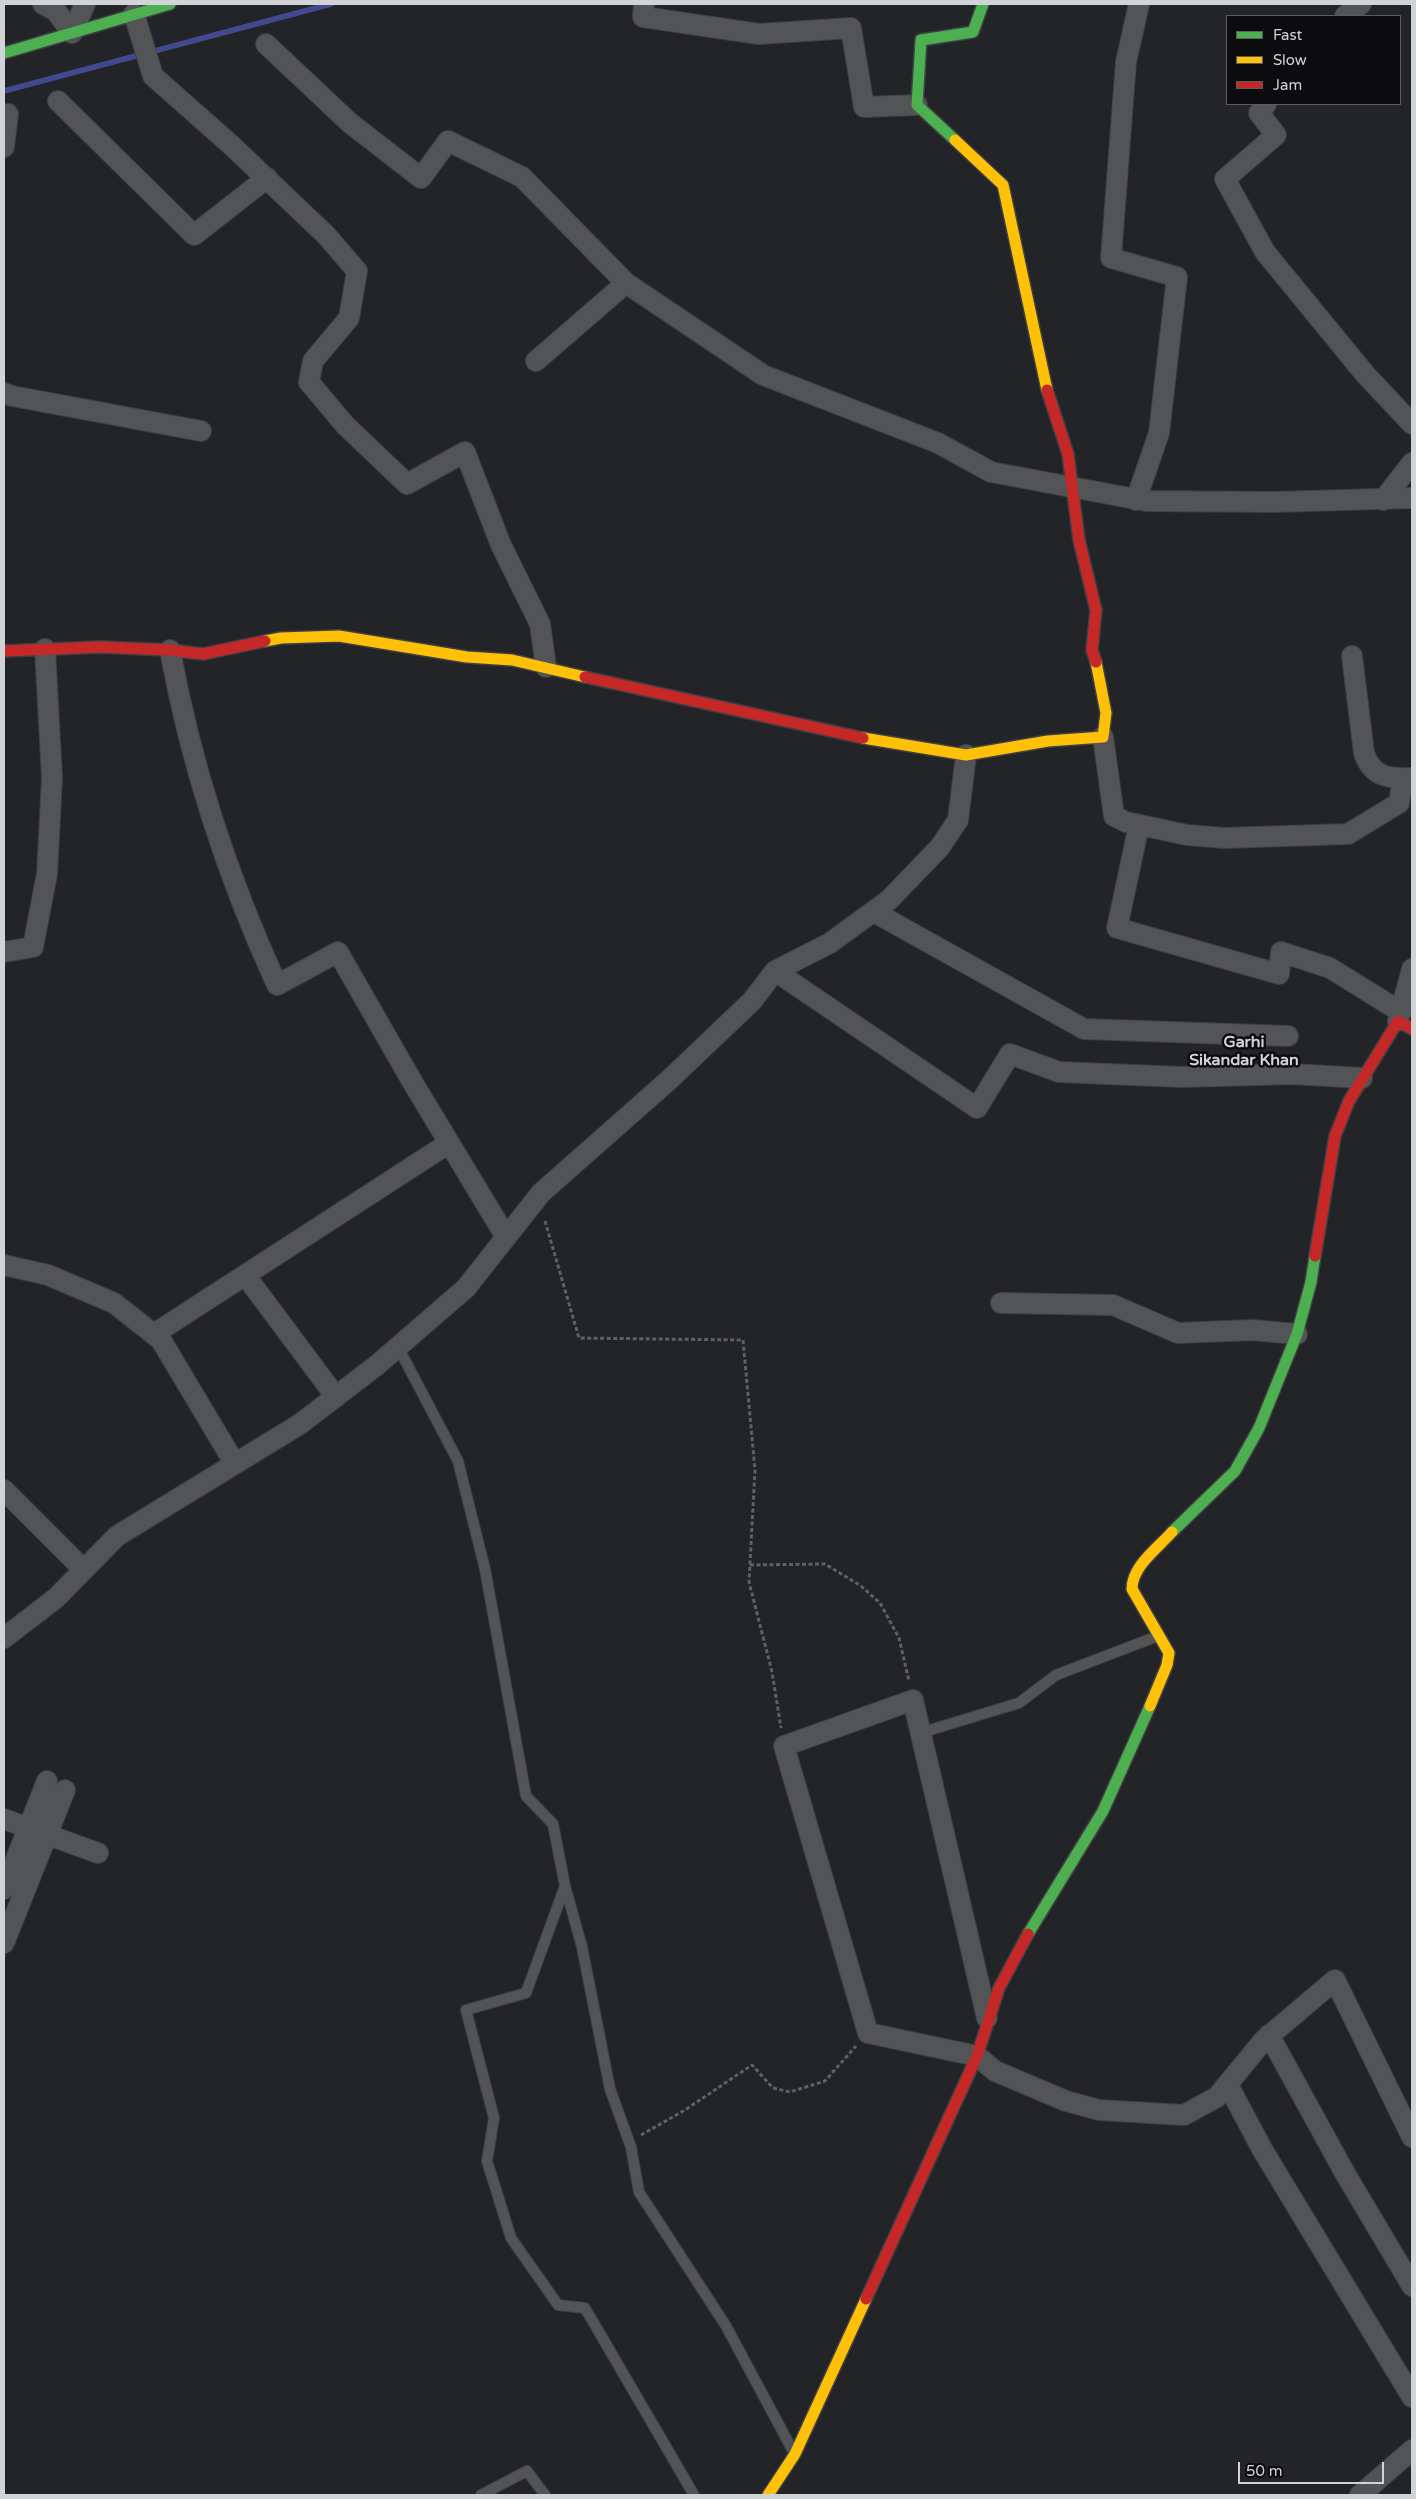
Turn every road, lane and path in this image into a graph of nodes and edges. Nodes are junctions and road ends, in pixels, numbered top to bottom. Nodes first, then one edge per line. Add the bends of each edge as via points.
1 (43, 4) edge
2 (85, 4) edge
3 (170, 4) edge
4 (644, 4) edge
5 (983, 4) edge
6 (1139, 4) edge
7 (1361, 4) edge
8 (1346, 15) edge
9 (137, 21) junction
10 (72, 33) junction
11 (266, 44) dead end
12 (4, 53) edge
13 (58, 101) dead end
14 (917, 105) junction
15 (1265, 105) edge
16 (8, 114) dead end
17 (4, 147) edge
18 (266, 178) junction
19 (626, 284) junction
20 (536, 361) dead end
21 (4, 392) edge
22 (1412, 424) edge
23 (202, 430) dead end
24 (1412, 463) edge
25 (1072, 486) junction
26 (1412, 498) edge
27 (1136, 500) junction
28 (1383, 500) junction
29 (45, 649) junction
30 (170, 650) junction
31 (4, 651) edge
32 (1352, 656) dead end
33 (546, 667) junction
34 (1103, 737) junction
35 (966, 755) junction
36 (1408, 778) edge
37 (1138, 825) junction
38 (874, 912) junction
39 (4, 952) edge
40 (1412, 969) edge
41 (775, 971) junction
42 (1404, 1021) edge
43 (1288, 1036) dead end
44 (1362, 1078) junction
45 (449, 1143) junction
46 (538, 1197) junction
47 (506, 1237) junction
48 (4, 1265) edge
49 (245, 1275) junction
50 (1001, 1303) dead end
51 (154, 1334) junction
52 (1297, 1334) junction
53 (398, 1347) junction
54 (336, 1397) junction
55 (235, 1464) junction
56 (4, 1490) edge
57 (750, 1565) junction
58 (84, 1570) junction
59 (1159, 1636) junction
60 (4, 1638) edge
61 (913, 1700) junction
62 (920, 1733) junction
63 (784, 1746) junction
64 (47, 1781) dead end
65 (65, 1790) dead end
66 (4, 1819) edge
67 (28, 1829) junction
68 (48, 1836) junction
69 (98, 1853) dead end
70 (565, 1886) junction
71 (4, 1889) edge
72 (4, 1944) edge
73 (987, 2018) junction
74 (868, 2033) junction
75 (1270, 2035) junction
76 (977, 2056) junction
77 (1228, 2085) junction
78 (1412, 2137) edge
79 (630, 2142) junction
80 (1412, 2286) edge
81 (1412, 2398) edge
82 (1412, 2450) edge
83 (795, 2454) junction
84 (481, 2495) edge
85 (545, 2495) edge
86 (694, 2495) edge
87 (768, 2495) edge
88 (1360, 2495) edge

1 - 10 street via 56,11
2 - 10 street
3 - 9 street
4 - 14 street via 643,17 759,34 851,28 864,107
5 - 14 street via 973,32 921,40
6 - 27 street via 1126,62 1111,258 1177,277 1159,434
7 - 8 street
9 - 10 street
9 - 18 street via 154,76
10 - 12 street
11 - 19 street via 350,123 420,178 448,141 522,177
13 - 18 street via 194,235
14 - 25 street via 1003,184 1036,347 1068,454
15 - 22 street via 1259,113 1276,135 1225,179 1265,252 1365,374
16 - 17 street
18 - 33 street via 326,235 356,271 349,318 313,361 309,382 345,425 407,484 465,452 501,545 540,624
19 - 20 street
19 - 25 street via 763,375 938,443 991,472
21 - 23 street
24 - 28 street
25 - 27 street
25 - 34 street via 1079,540 1096,610 1092,650 1106,713
26 - 28 street
27 - 28 street
29 - 30 street
29 - 31 street
29 - 39 street via 52,778 47,874 33,947
30 - 33 street via 203,654 282,638 339,636
30 - 45 street via 178,693 218,837 249,923 277,985 338,952
32 - 36 street via 1368,766 1377,774
33 - 35 street via 832,733
34 - 35 street via 1048,741
34 - 37 street via 1114,816
35 - 38 street via 958,820 940,847
36 - 37 street via 1399,803 1348,834 1224,838 1187,835
37 - 42 street via 1116,928 1279,974 1281,952 1330,968
38 - 41 street via 830,943
38 - 43 street via 1084,1029
40 - 42 street
41 - 44 street via 977,1108 1010,1054 1059,1072 1182,1076 1292,1074
41 - 46 street via 752,1001 704,1047
42 - 44 street
44 - 52 street via 1335,1136 1311,1282
45 - 47 street
45 - 49 street
46 - 47 street
46 - 57 path via 579,1338 744,1340 755,1470
47 - 53 street via 466,1288
48 - 51 street via 48,1275 114,1303
49 - 51 street
49 - 54 street
50 - 52 street via 1113,1305 1178,1333 1252,1330
51 - 55 street via 188,1383
52 - 59 street via 1259,1428 1235,1471 1202,1501 1132,1579 1132,1589
53 - 54 street
53 - 70 lane via 458,1462 485,1568 526,1796 553,1824
54 - 55 street via 300,1424
55 - 58 street via 117,1536
56 - 58 street
57 - 61 path via 824,1564 861,1586 880,1603 899,1638
57 - 63 path via 749,1582 772,1672
58 - 60 street via 56,1598
59 - 62 lane via 1056,1675 1019,1703
59 - 73 street via 1169,1654 1167,1665 1103,1812 1013,1961
61 - 62 street
61 - 63 street
62 - 73 street
63 - 74 street
64 - 67 street
65 - 68 street
66 - 67 street
67 - 68 street
67 - 71 street
68 - 69 street
68 - 72 street
70 - 79 lane via 582,1947 610,2089
70 - 86 lane via 526,1993 466,2010 494,2118 487,2160 510,2238 558,2305 585,2308
73 - 76 street
74 - 76 street
74 - 79 path via 824,2081 790,2092 773,2088 752,2065 686,2110
75 - 77 street
75 - 78 street via 1335,1980
75 - 80 street via 1346,2176
76 - 77 street via 994,2071 1066,2101 1099,2110 1184,2115 1217,2097
76 - 83 street
77 - 81 street via 1262,2149
79 - 83 lane via 639,2192 726,2326
82 - 88 street
83 - 87 street
84 - 85 lane via 526,2471

